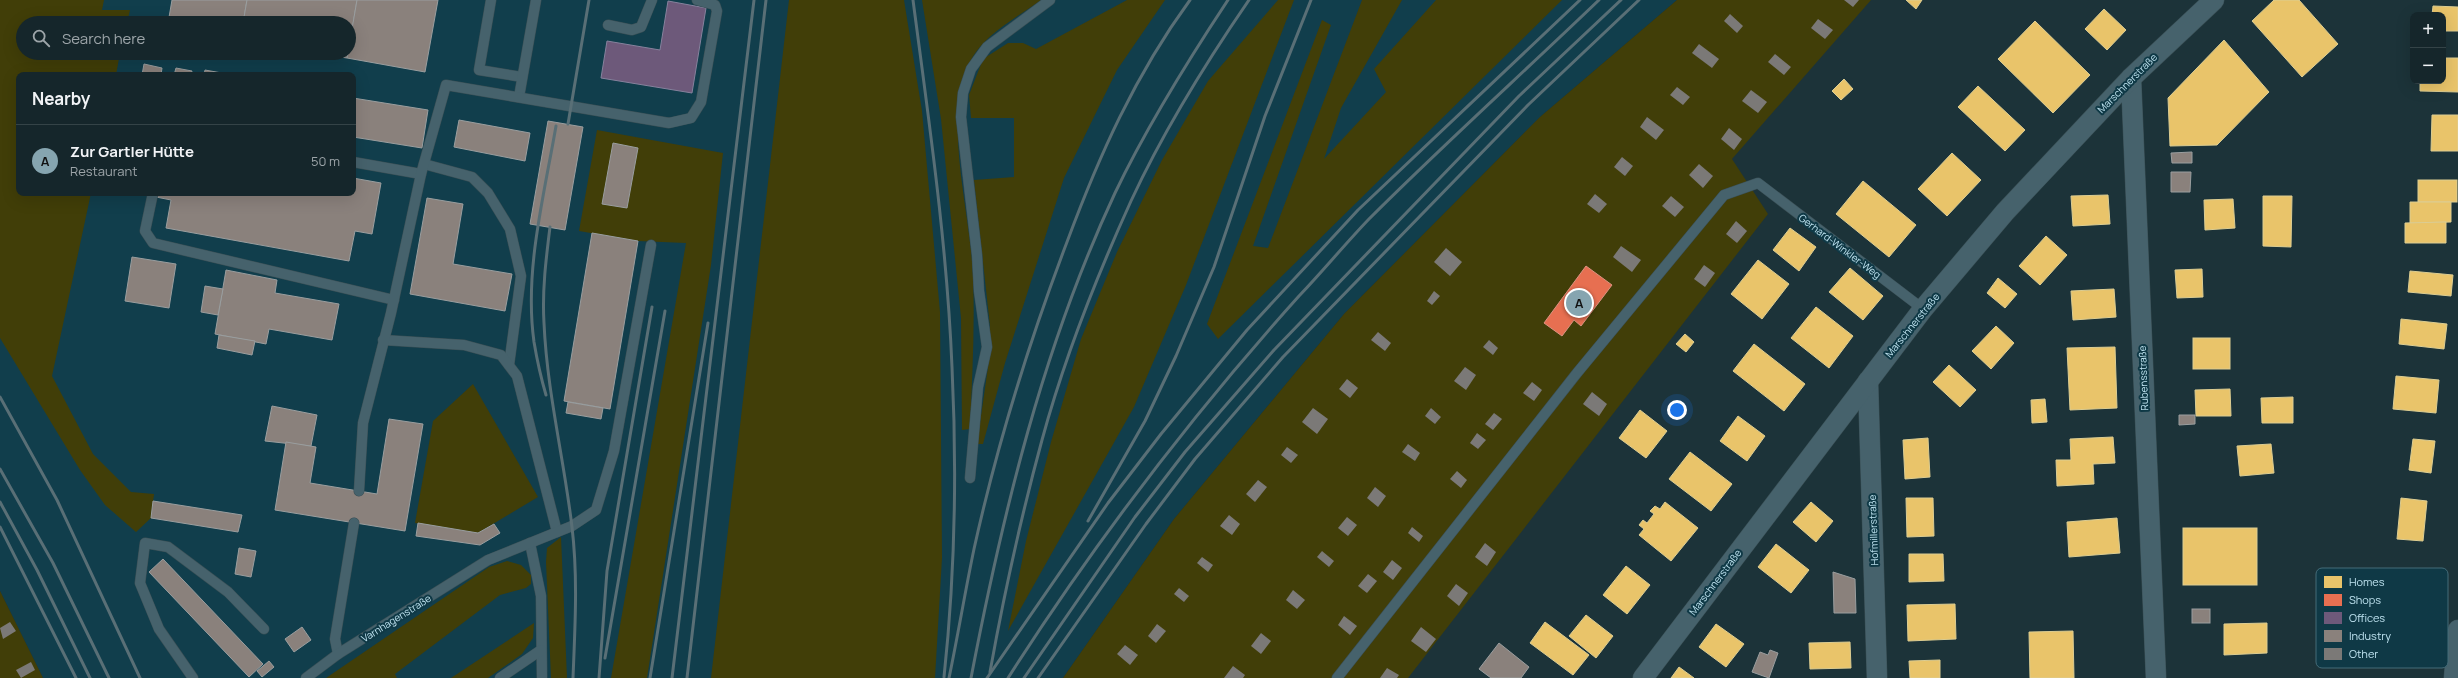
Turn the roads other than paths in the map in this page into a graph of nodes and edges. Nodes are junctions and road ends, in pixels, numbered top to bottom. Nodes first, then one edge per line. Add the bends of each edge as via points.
1 (491, 0) edge
2 (536, 0) edge
3 (652, 0) edge
4 (697, 0) edge
5 (1050, 0) edge
6 (2214, 0) edge
7 (608, 25) dead end
8 (522, 77) junction
9 (2131, 78) junction
10 (519, 98) junction
11 (356, 163) edge
12 (424, 164) junction
13 (421, 174) junction
14 (152, 196) edge
15 (651, 245) dead end
16 (394, 300) junction
17 (1923, 309) junction
18 (383, 340) junction
19 (509, 365) junction
20 (1868, 381) junction
21 (970, 478) dead end
22 (359, 490) dead end
23 (354, 522) dead end
24 (557, 532) junction
25 (530, 543) junction
26 (264, 629) dead end
27 (2458, 630) edge
28 (541, 650) junction
29 (338, 654) junction
30 (193, 678) edge
31 (306, 678) edge
32 (500, 678) edge
33 (542, 678) edge
34 (1337, 678) edge
35 (1643, 678) edge
36 (1877, 678) edge
37 (2156, 678) edge
38 (2454, 678) edge

1 - 8 lane via 479,70
2 - 8 lane
3 - 7 lane via 641,27 632,30
4 - 10 lane via 715,5 717,12 701,102 691,118 669,123
5 - 21 lane via 987,47 972,69 963,93 961,117 987,346 978,387
6 - 9 street, Marschnerstraße
8 - 10 lane
9 - 17 street, Marschnerstraße via 2005,212
9 - 37 street, Rubensstraße
10 - 12 lane via 446,85
11 - 13 lane
12 - 13 lane
12 - 19 lane via 472,177 488,193 510,229 521,276
13 - 16 lane
14 - 16 lane via 145,231 153,243
15 - 24 lane, Varnhagenstraße via 614,451 596,510 572,526
16 - 18 lane
17 - 20 street, Marschnerstraße
17 - 34 lane, Gerhard-Winkler-Weg via 1758,183 1724,196 1576,373
18 - 19 lane via 464,346 501,355
18 - 22 lane via 363,423
19 - 24 lane via 517,376
20 - 35 street, Marschnerstraße
20 - 36 street, Hofmillerstraße
23 - 29 lane via 335,639
24 - 25 lane, Varnhagenstraße
25 - 28 lane via 541,596
25 - 29 lane, Varnhagenstraße via 488,560
26 - 30 lane via 228,592 168,548 145,543 140,583 159,629
27 - 38 street
28 - 32 lane
28 - 33 lane
29 - 31 lane, Varnhagenstraße

